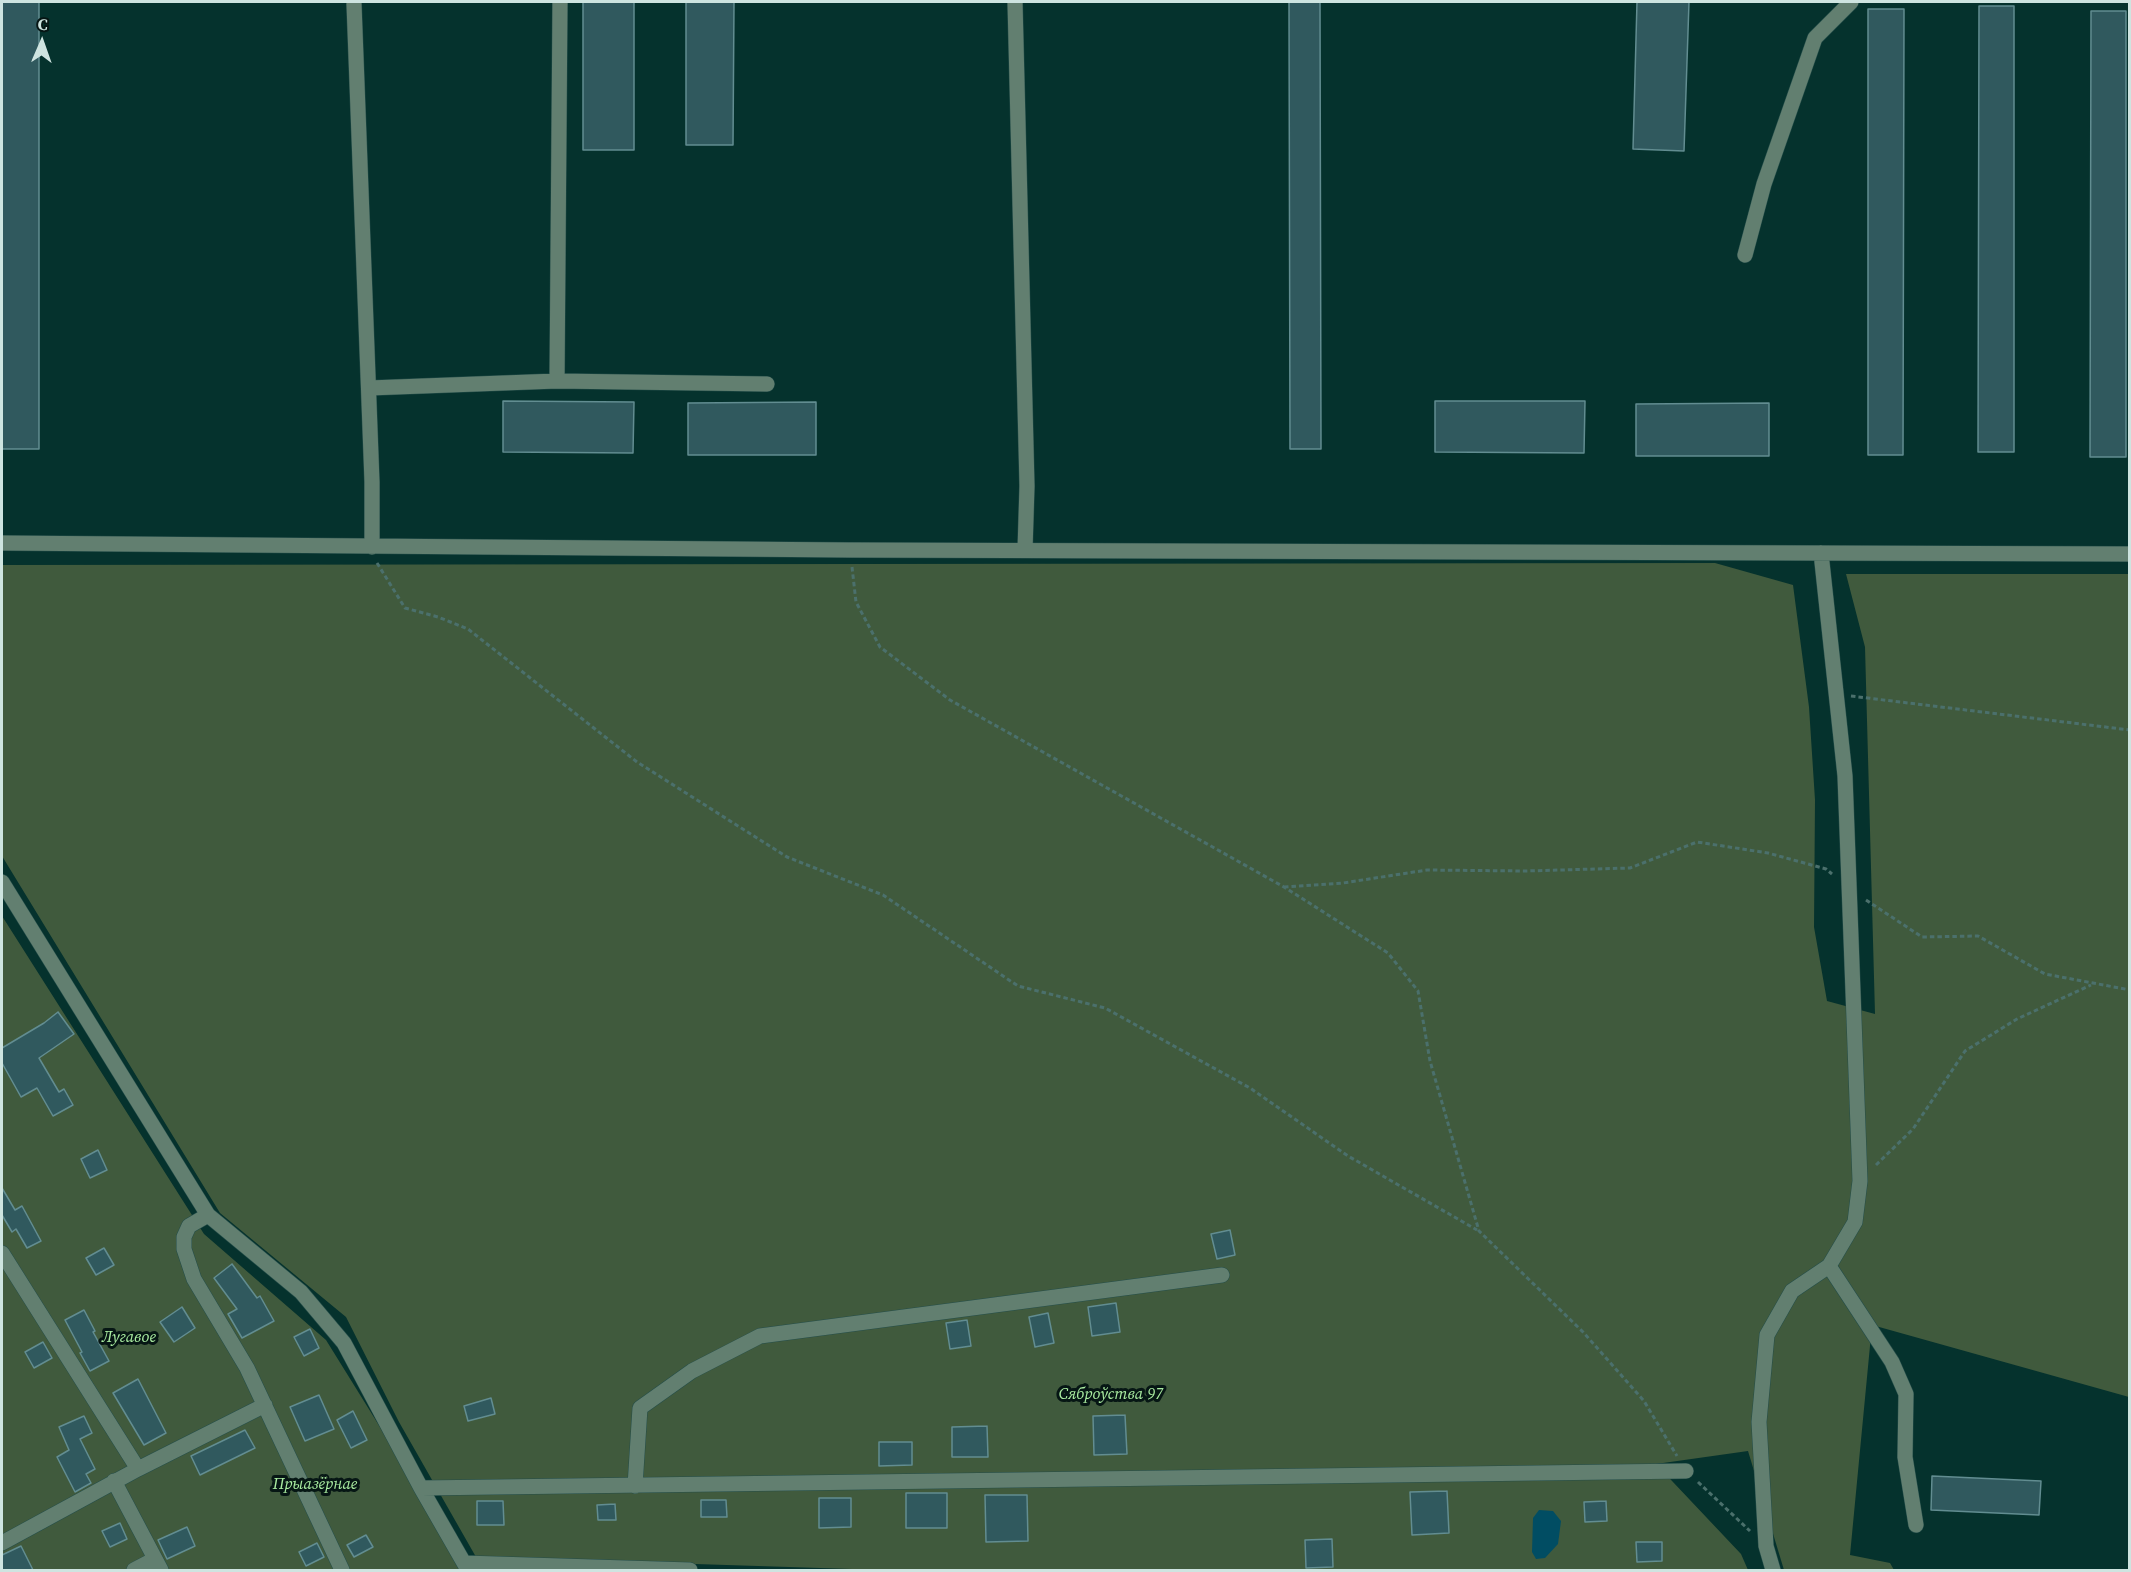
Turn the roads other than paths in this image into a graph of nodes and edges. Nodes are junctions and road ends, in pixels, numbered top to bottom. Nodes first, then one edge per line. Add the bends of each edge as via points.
1 (560, 2) edge
2 (1015, 2) edge
3 (1851, 2) edge
4 (354, 4) dead end
5 (1745, 255) dead end
6 (557, 381) junction
7 (767, 384) dead end
8 (369, 388) junction
9 (2, 543) edge
10 (372, 547) junction
11 (1025, 550) junction
12 (1821, 553) junction
13 (2130, 554) edge
14 (2, 882) edge
15 (208, 1215) junction
16 (2, 1253) edge
17 (1829, 1266) junction
18 (1222, 1275) dead end
19 (264, 1405) junction
20 (138, 1469) junction
21 (1686, 1471) road end
22 (114, 1481) junction
23 (635, 1486) junction
24 (421, 1488) junction
25 (1916, 1525) dead end
26 (2, 1543) edge
27 (158, 1565) edge
28 (466, 1567) edge
29 (134, 1570) edge
30 (342, 1570) edge
31 (690, 1570) edge
32 (1773, 1570) edge

1 - 6 street
2 - 11 street via 1027,486
3 - 5 street via 1815,38 1764,184
4 - 8 street
6 - 7 street
6 - 8 street
8 - 10 street
9 - 10 street
10 - 11 street
11 - 12 street
12 - 13 street
12 - 17 street via 1845,776 1860,1181 1855,1222
14 - 15 street
15 - 19 street via 189,1226 184,1249 194,1279 247,1368
15 - 24 street via 301,1292 344,1343
16 - 20 street
17 - 25 street via 1892,1362 1906,1394 1905,1457
17 - 32 street via 1792,1291 1767,1335 1759,1422 1766,1546
18 - 23 street via 760,1336 692,1371 640,1408
19 - 20 street
19 - 30 street
20 - 22 street
21 - 23 street
22 - 26 street
22 - 27 street
23 - 24 street
24 - 28 street
27 - 29 street
28 - 31 street

